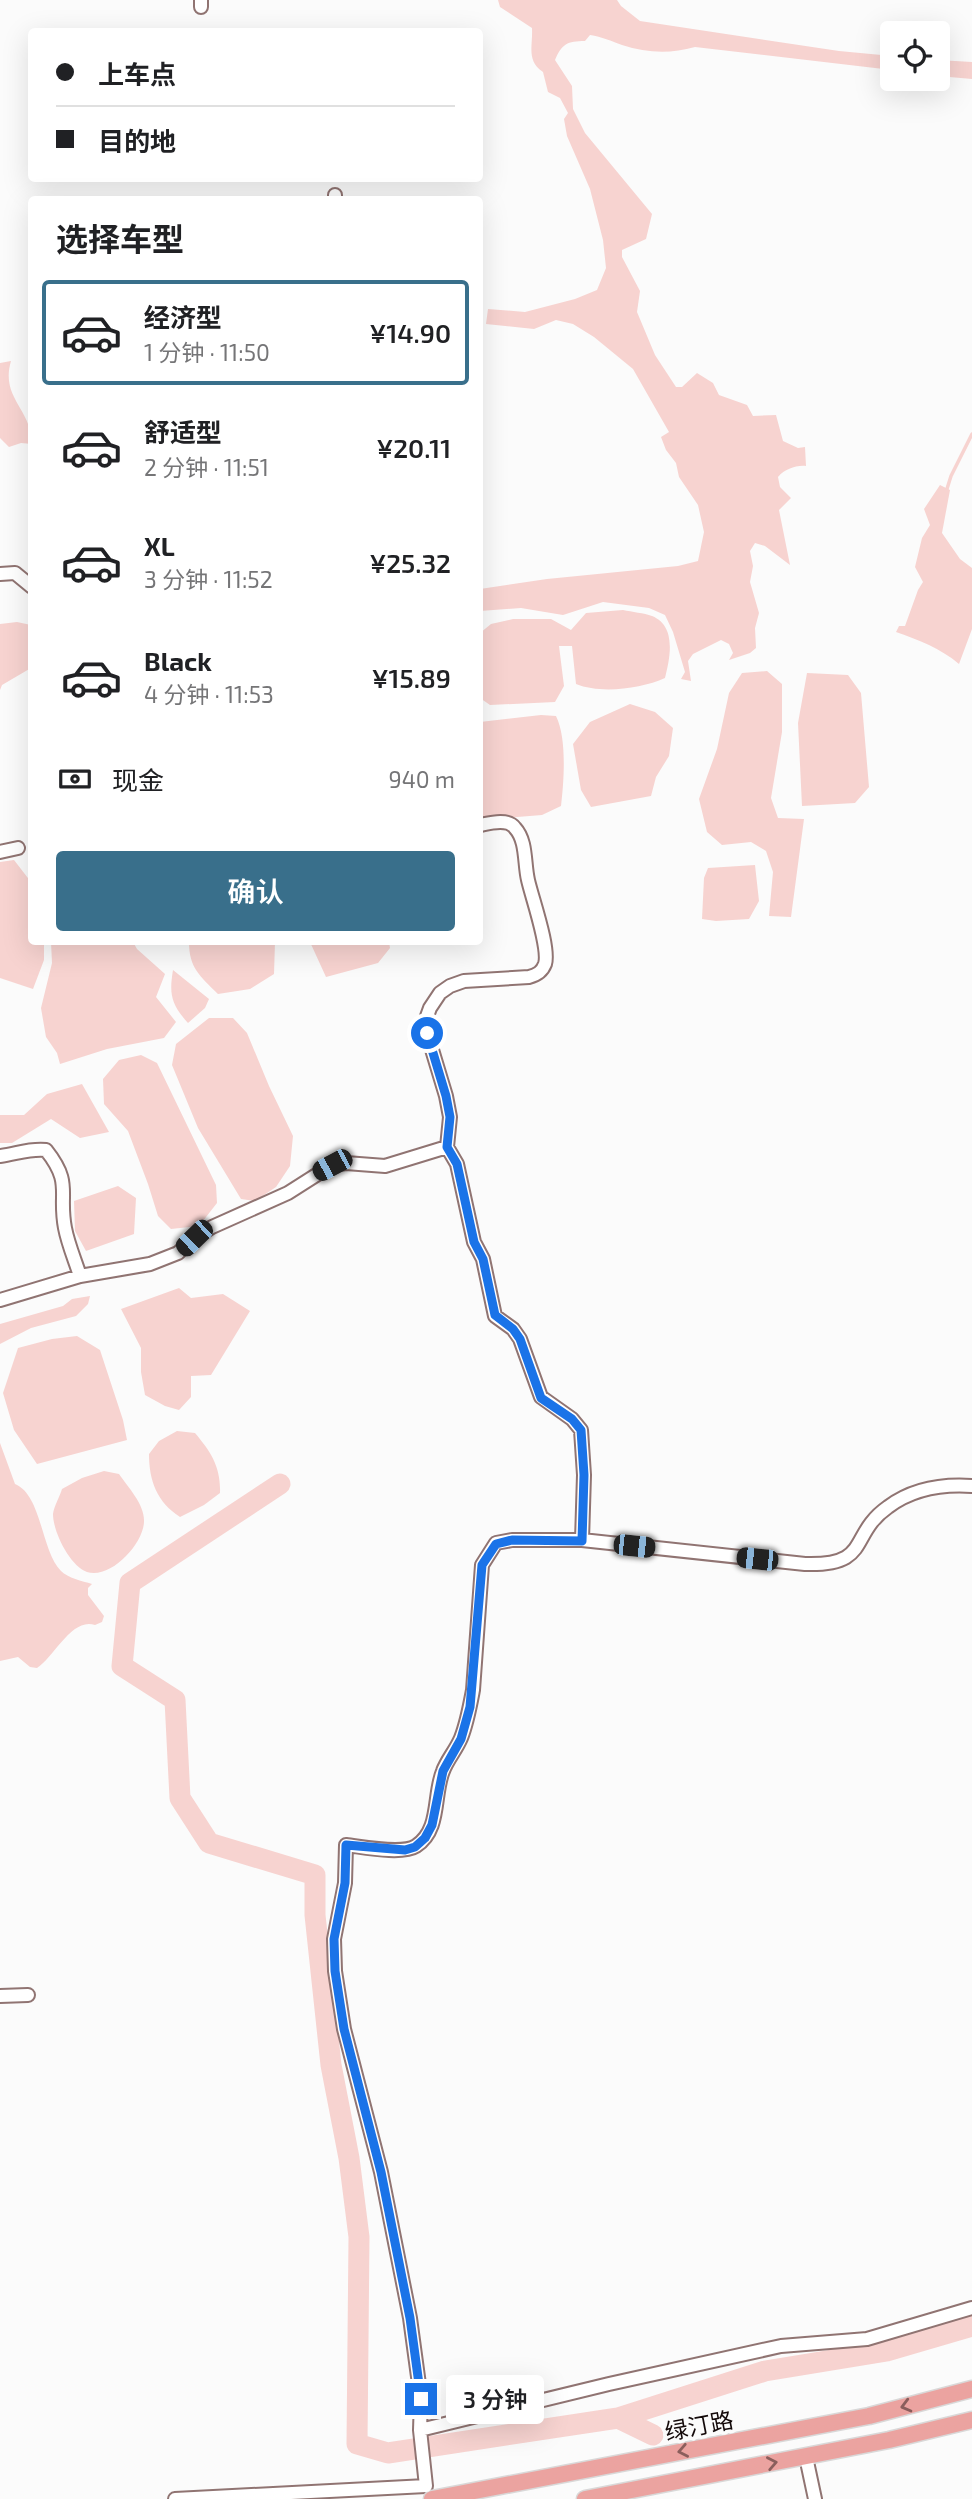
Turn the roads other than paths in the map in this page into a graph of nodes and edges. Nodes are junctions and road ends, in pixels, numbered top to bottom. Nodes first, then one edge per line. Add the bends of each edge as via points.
1 (0, 574) edge
2 (28, 584) edge
3 (483, 825) edge
4 (18, 848) dead end
5 (0, 852) edge
6 (447, 1147) junction
7 (0, 1156) edge
8 (80, 1276) junction
9 (0, 1300) edge
10 (972, 1486) edge
11 (582, 1541) junction
12 (0, 1996) edge
13 (28, 1996) dead end
14 (972, 2308) edge
15 (972, 2389) edge
16 (972, 2420) edge
17 (421, 2435) junction
18 (806, 2456) junction
19 (476, 2494) edge
20 (175, 2499) edge
21 (432, 2499) edge
22 (585, 2499) edge
23 (815, 2499) edge

1 - 2 street via 15,573
3 - 6 street via 506,822 521,837 546,958 539,974 529,977 450,986 430,1008 427,1033 450,1117
4 - 5 street
6 - 8 street via 384,1166 332,1165 288,1193 212,1227 178,1253 150,1264
6 - 11 street via 457,1164 495,1315 520,1339 541,1398 581,1430
7 - 8 street via 46,1150 57,1164 65,1186 65,1228
8 - 9 street
10 - 11 street via 937,1487 887,1507 859,1546 829,1565
11 - 17 street via 512,1540 496,1544 488,1553 482,1565 470,1707 461,1739 443,1771 432,1825 425,1838 405,1850 346,1845 345,1883 334,1939 335,1971 410,2318
12 - 13 street
14 - 17 street via 867,2339 781,2346
15 -> 19 main road, 绿汀路 via 869,2416
16 - 18 main road
17 - 20 street via 426,2486
22 -> 18 main road
18 - 23 street
19 - 21 main road, 绿汀路

